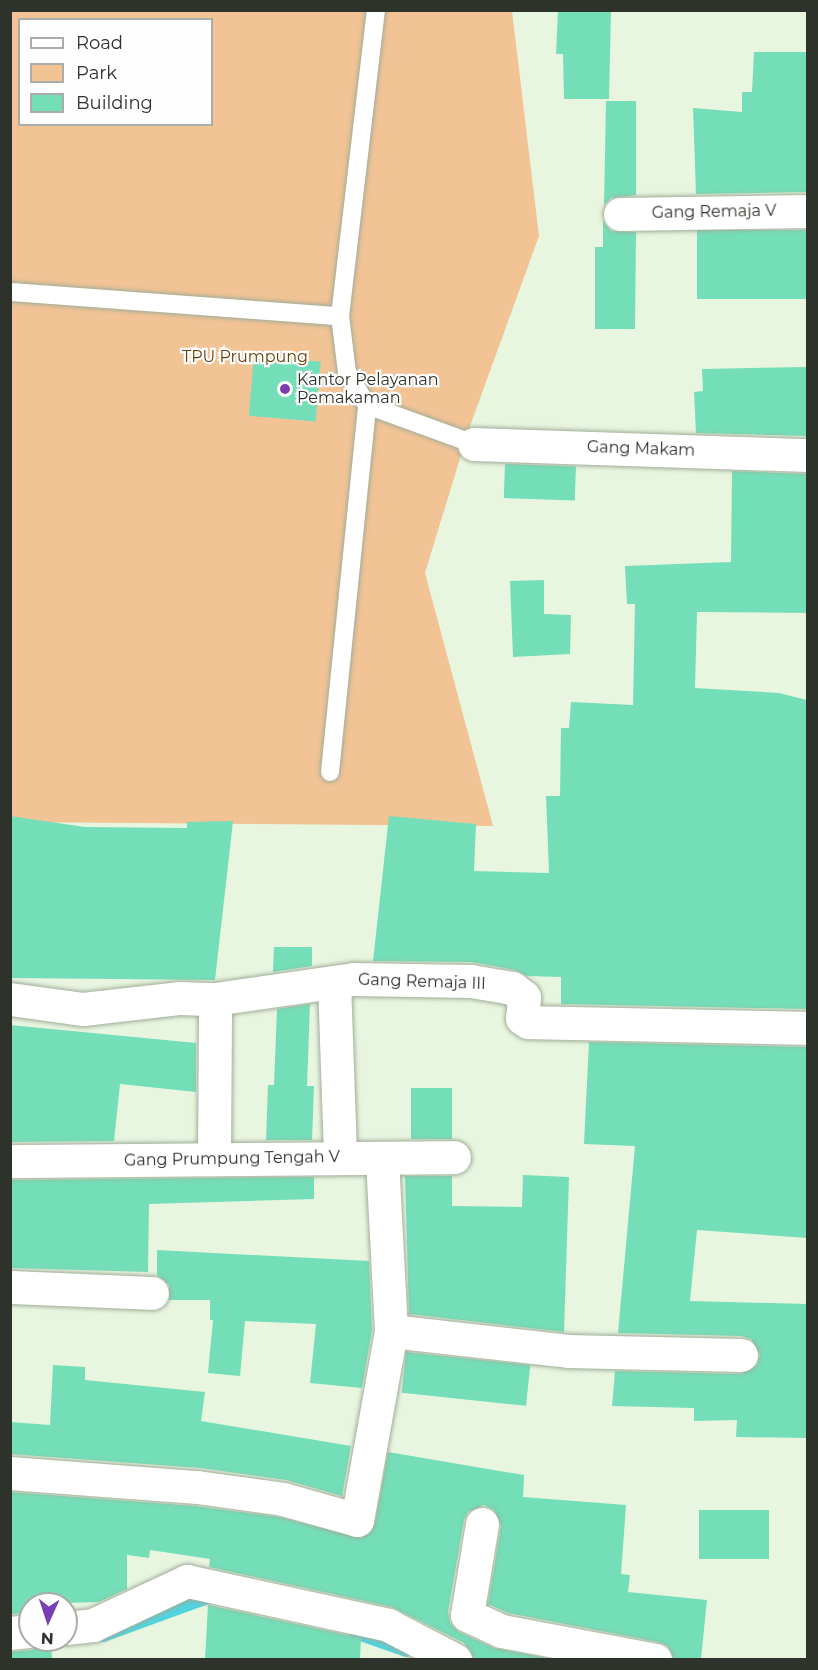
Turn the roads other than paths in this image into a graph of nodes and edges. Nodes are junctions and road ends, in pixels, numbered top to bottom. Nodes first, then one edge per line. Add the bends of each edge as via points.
1 (376, 10) edge
2 (807, 211) edge
3 (620, 214) dead end
4 (10, 292) edge
5 (340, 316) junction
6 (367, 405) junction
7 (474, 444) joint
8 (807, 454) edge
9 (330, 772) dead end
10 (333, 982) junction
11 (10, 999) edge
12 (215, 999) junction
13 (807, 1028) edge
14 (454, 1157) dead end
15 (340, 1158) junction
16 (382, 1158) junction
17 (214, 1159) junction
18 (10, 1161) edge
19 (10, 1287) edge
20 (152, 1293) dead end
21 (391, 1331) junction
22 (741, 1355) dead end
23 (10, 1473) edge
24 (482, 1524) dead end
25 (78, 1627) edge
26 (455, 1659) edge
27 (655, 1659) edge

1 - 5 lane
2 - 3 street, Gang Remaja V
4 - 5 lane
5 - 6 lane via 347,372
6 - 7 lane
6 - 9 lane
7 - 8 street, Gang Makam
10 - 12 street, Gang Remaja III
10 - 13 street, Gang Remaja III via 471,981 512,988 524,997 522,1018 528,1022
10 - 15 street
11 - 12 street, Gang Remaja III via 83,1009 180,998
12 - 17 street
14 - 16 street, Gang Prumpung Tengah V
15 - 16 street, Gang Prumpung Tengah V
15 - 17 street, Gang Prumpung Tengah V
16 - 21 street
17 - 18 street, Gang Prumpung Tengah V
19 - 20 street
21 - 22 street via 568,1351
21 - 23 street via 357,1520 272,1497
24 - 27 street via 467,1616 502,1631
25 - 26 street via 93,1625 187,1581 388,1625

